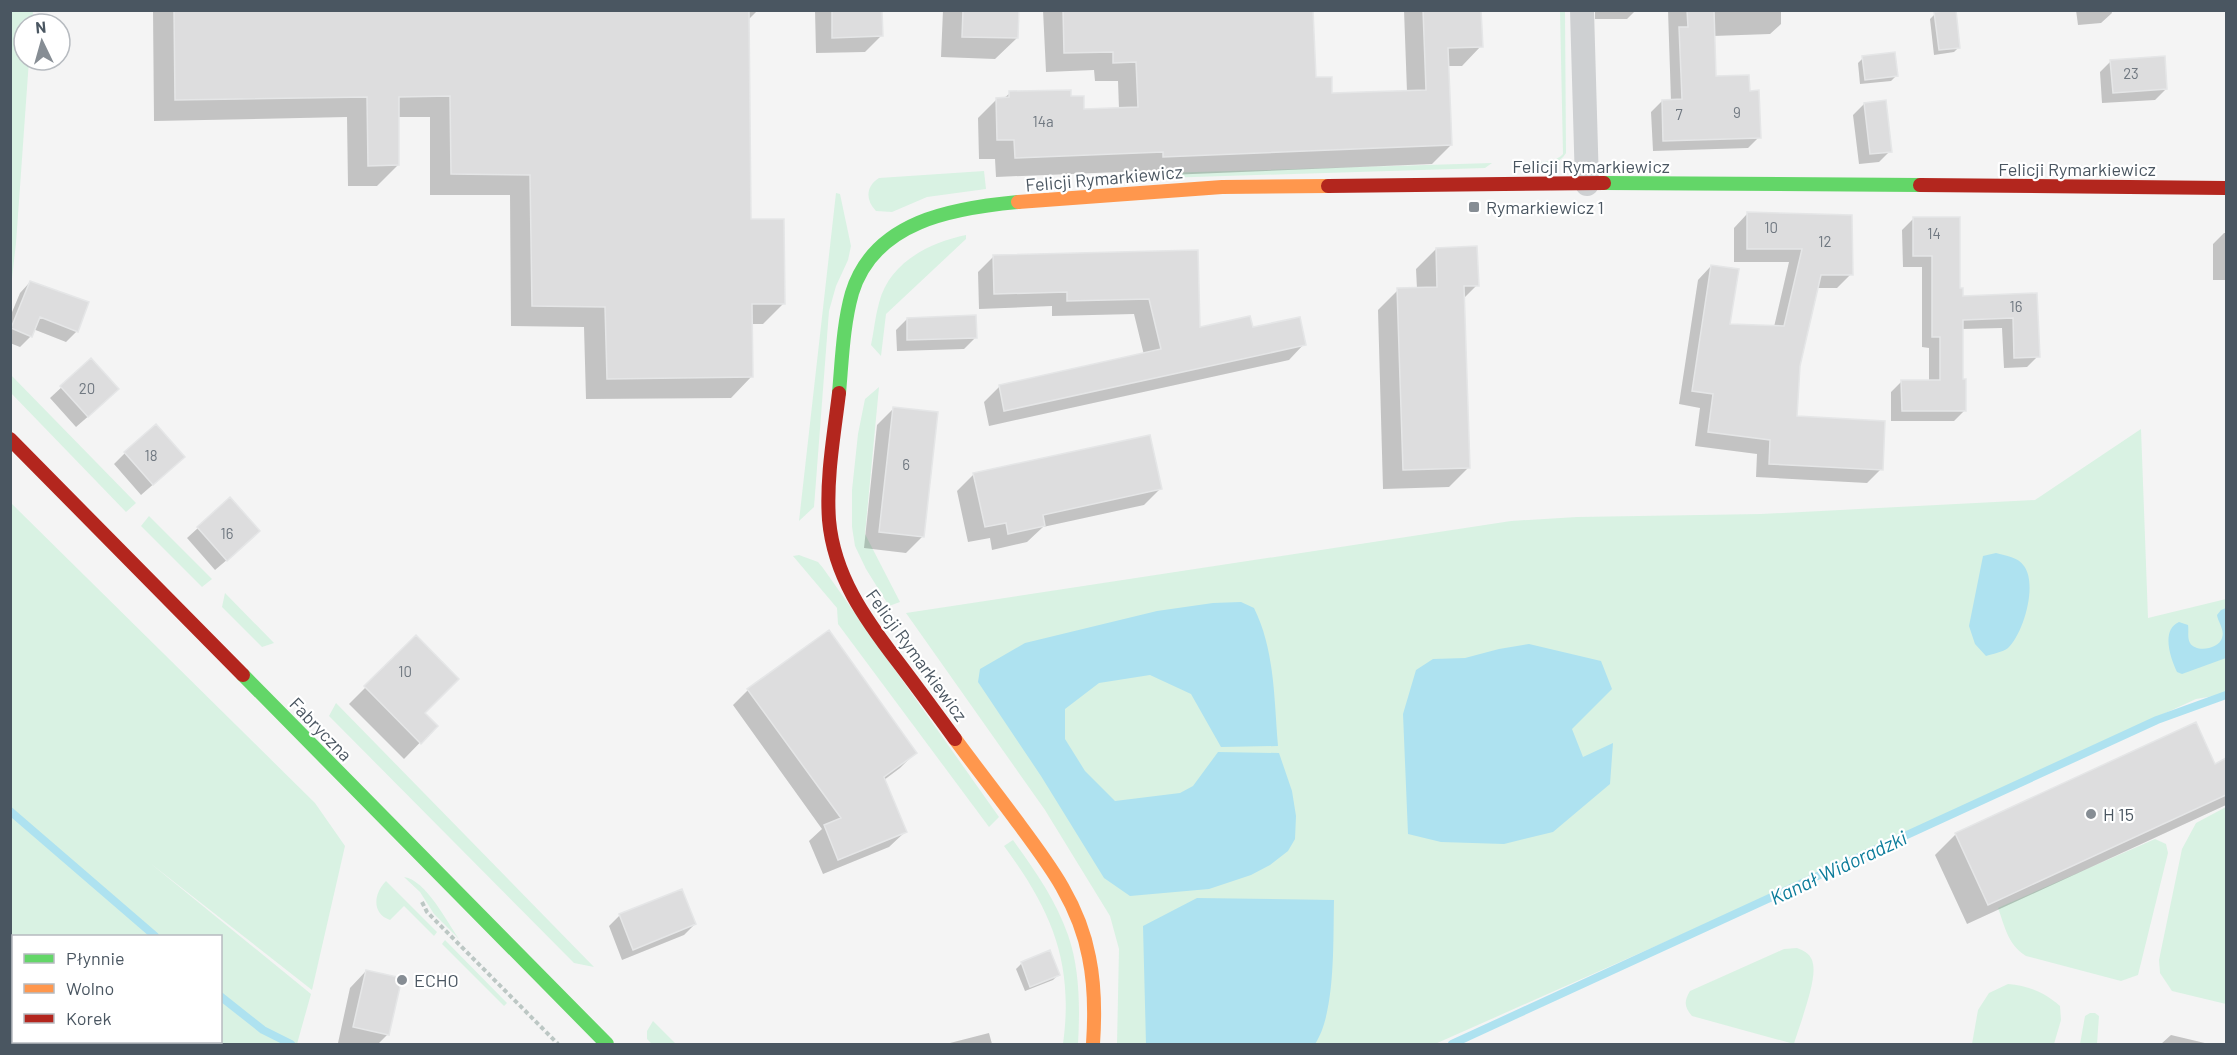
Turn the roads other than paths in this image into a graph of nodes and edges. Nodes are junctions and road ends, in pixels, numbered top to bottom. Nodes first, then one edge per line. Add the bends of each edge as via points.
1 (1582, 10) edge
2 (1587, 183) junction
3 (2226, 188) edge
4 (10, 439) edge
5 (607, 1044) edge
6 (1093, 1044) edge

1 - 2 street
2 - 3 street, Felicji Rymarkiewicz
2 - 6 street, Felicji Rymarkiewicz via 1222,187 997,205 940,214 909,227 881,248 857,281 847,320 828,486 833,551 848,591 865,618 1055,872 1069,897 1081,923 1095,984
4 - 5 street, Fabryczna

